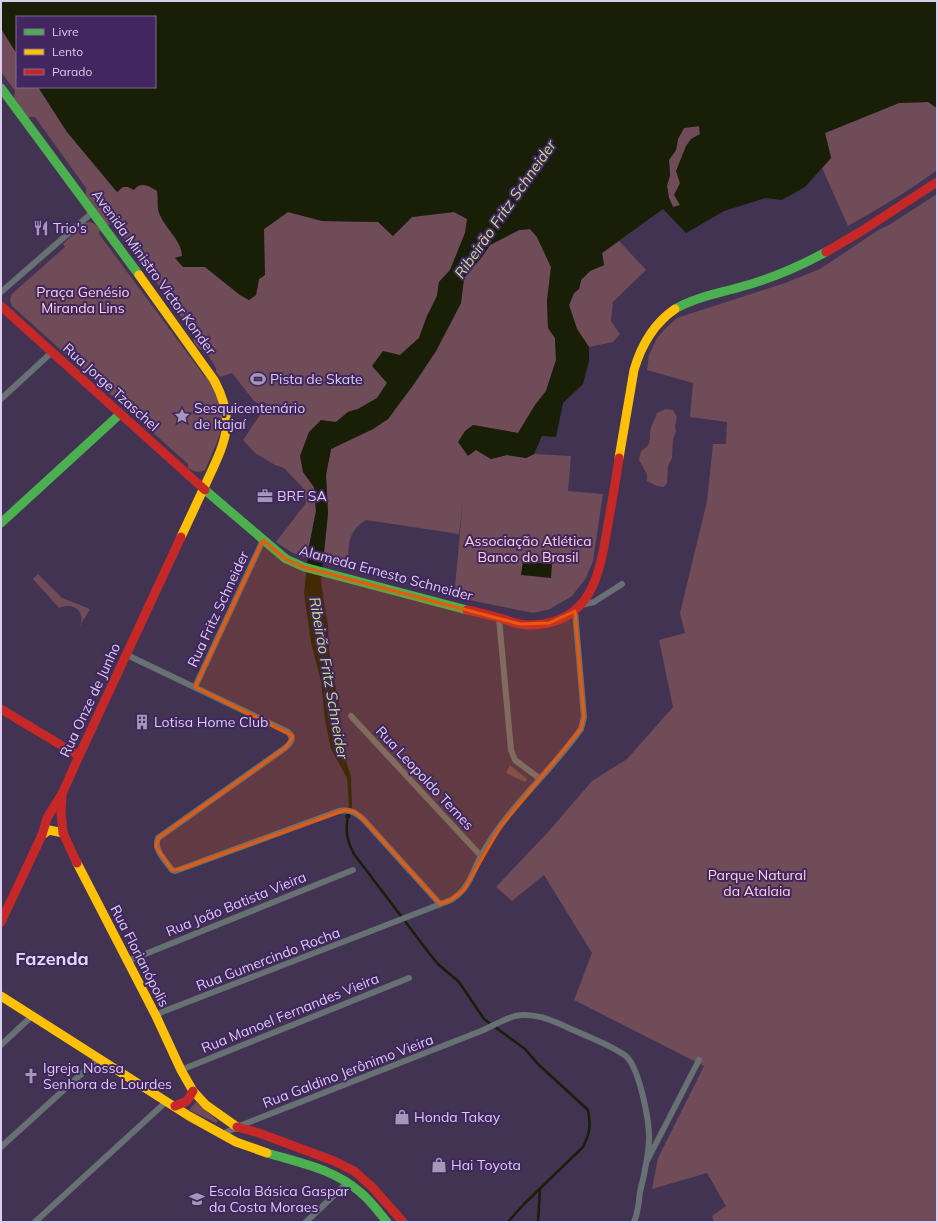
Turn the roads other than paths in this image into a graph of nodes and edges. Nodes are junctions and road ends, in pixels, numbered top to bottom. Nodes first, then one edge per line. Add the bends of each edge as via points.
1 (1, 88) edge
2 (937, 182) edge
3 (93, 212) junction
4 (1, 292) edge
5 (1, 306) edge
6 (51, 353) junction
7 (1, 399) edge
8 (120, 414) junction
9 (204, 489) junction
10 (1, 523) edge
11 (263, 540) junction
12 (622, 584) dead end
13 (578, 608) junction
14 (499, 618) junction
15 (127, 655) junction
16 (195, 687) junction
17 (1, 710) edge
18 (351, 716) dead end
19 (79, 756) junction
20 (540, 778) junction
21 (62, 794) junction
22 (63, 833) junction
23 (42, 835) junction
24 (481, 856) junction
25 (353, 870) dead end
26 (440, 904) junction
27 (1, 922) edge
28 (128, 961) junction
29 (409, 978) dead end
30 (1, 996) edge
31 (32, 1016) junction
32 (156, 1016) junction
33 (1, 1045) edge
34 (99, 1058) junction
35 (699, 1060) dead end
36 (181, 1070) junction
37 (193, 1091) junction
38 (171, 1104) junction
39 (237, 1127) junction
40 (223, 1134) junction
41 (1, 1147) edge
42 (646, 1164) junction
43 (348, 1182) junction
44 (35, 1222) edge
45 (306, 1222) edge
46 (387, 1222) edge
47 (403, 1222) edge
48 (634, 1222) edge

1 - 3 main road, Avenida Ministro Victor Konder
2 - 13 main road via 808,261 765,280 685,304 672,311 656,327 641,350 634,370 600,572 592,592
3 - 4 street
3 - 9 main road, Avenida Ministro Victor Konder via 214,380 224,399 228,422 226,437
5 - 6 main road, Rua Jorge Tzaschel
6 - 7 street
6 - 8 main road, Rua Jorge Tzaschel
8 - 9 main road, Rua Jorge Tzaschel
8 - 10 main road
9 - 11 main road, Alameda Ernesto Schneider
9 - 15 main road, Rua Onze de Junho
11 - 14 main road, Alameda Ernesto Schneider via 286,559 304,567
11 - 16 street, Rua Fritz Schneider
12 - 13 street via 594,602
13 - 14 main road, Alameda Ernesto Schneider via 558,620 538,625
13 - 20 street, Rua Gumercindo Rocha via 584,724
14 - 20 street via 511,750 515,760
15 - 16 street
15 - 19 main road, Rua Onze de Junho
16 - 26 street via 288,732 292,738 285,748 158,838 156,847 172,870 181,869 344,810 355,812 363,819
17 - 19 main road
18 - 24 street, Rua Leopoldo Ternes
19 - 21 main road, Rua Onze de Junho
20 - 24 street, Rua Gumercindo Rocha via 500,826
21 - 22 main road, Rua Florianópolis
21 - 23 main road, Rua Onze de Junho via 51,808 43,825
22 - 23 main road via 49,830
22 - 28 main road, Rua Florianópolis
23 - 27 main road, Rua Onze de Junho
24 - 26 street, Rua Gumercindo Rocha via 464,890 451,900
25 - 28 street, Rua João Batista Vieira
26 - 32 street, Rua Gumercindo Rocha
28 - 32 main road, Rua Florianópolis
29 - 36 street, Rua Manoel Fernandes Vieira
30 - 31 main road
31 - 33 street
31 - 34 main road
32 - 36 main road, Rua Florianópolis
34 - 38 main road
34 - 41 street
35 - 42 street
36 - 37 main road, Rua Florianópolis
37 - 38 main road via 191,1097 182,1105
37 - 39 main road, Rua Florianópolis via 206,1105
38 - 40 main road
38 - 44 street
39 - 40 street, Rua Galdino Jerônimo Vieira
39 - 42 street, Rua Galdino Jerônimo Vieira via 515,1016 527,1015 562,1025 627,1058 634,1067 643,1096 649,1141
39 - 47 main road via 334,1161 354,1171 372,1186
40 - 43 main road via 251,1148 328,1171
42 - 48 street
43 - 45 street
43 - 46 main road via 362,1193

